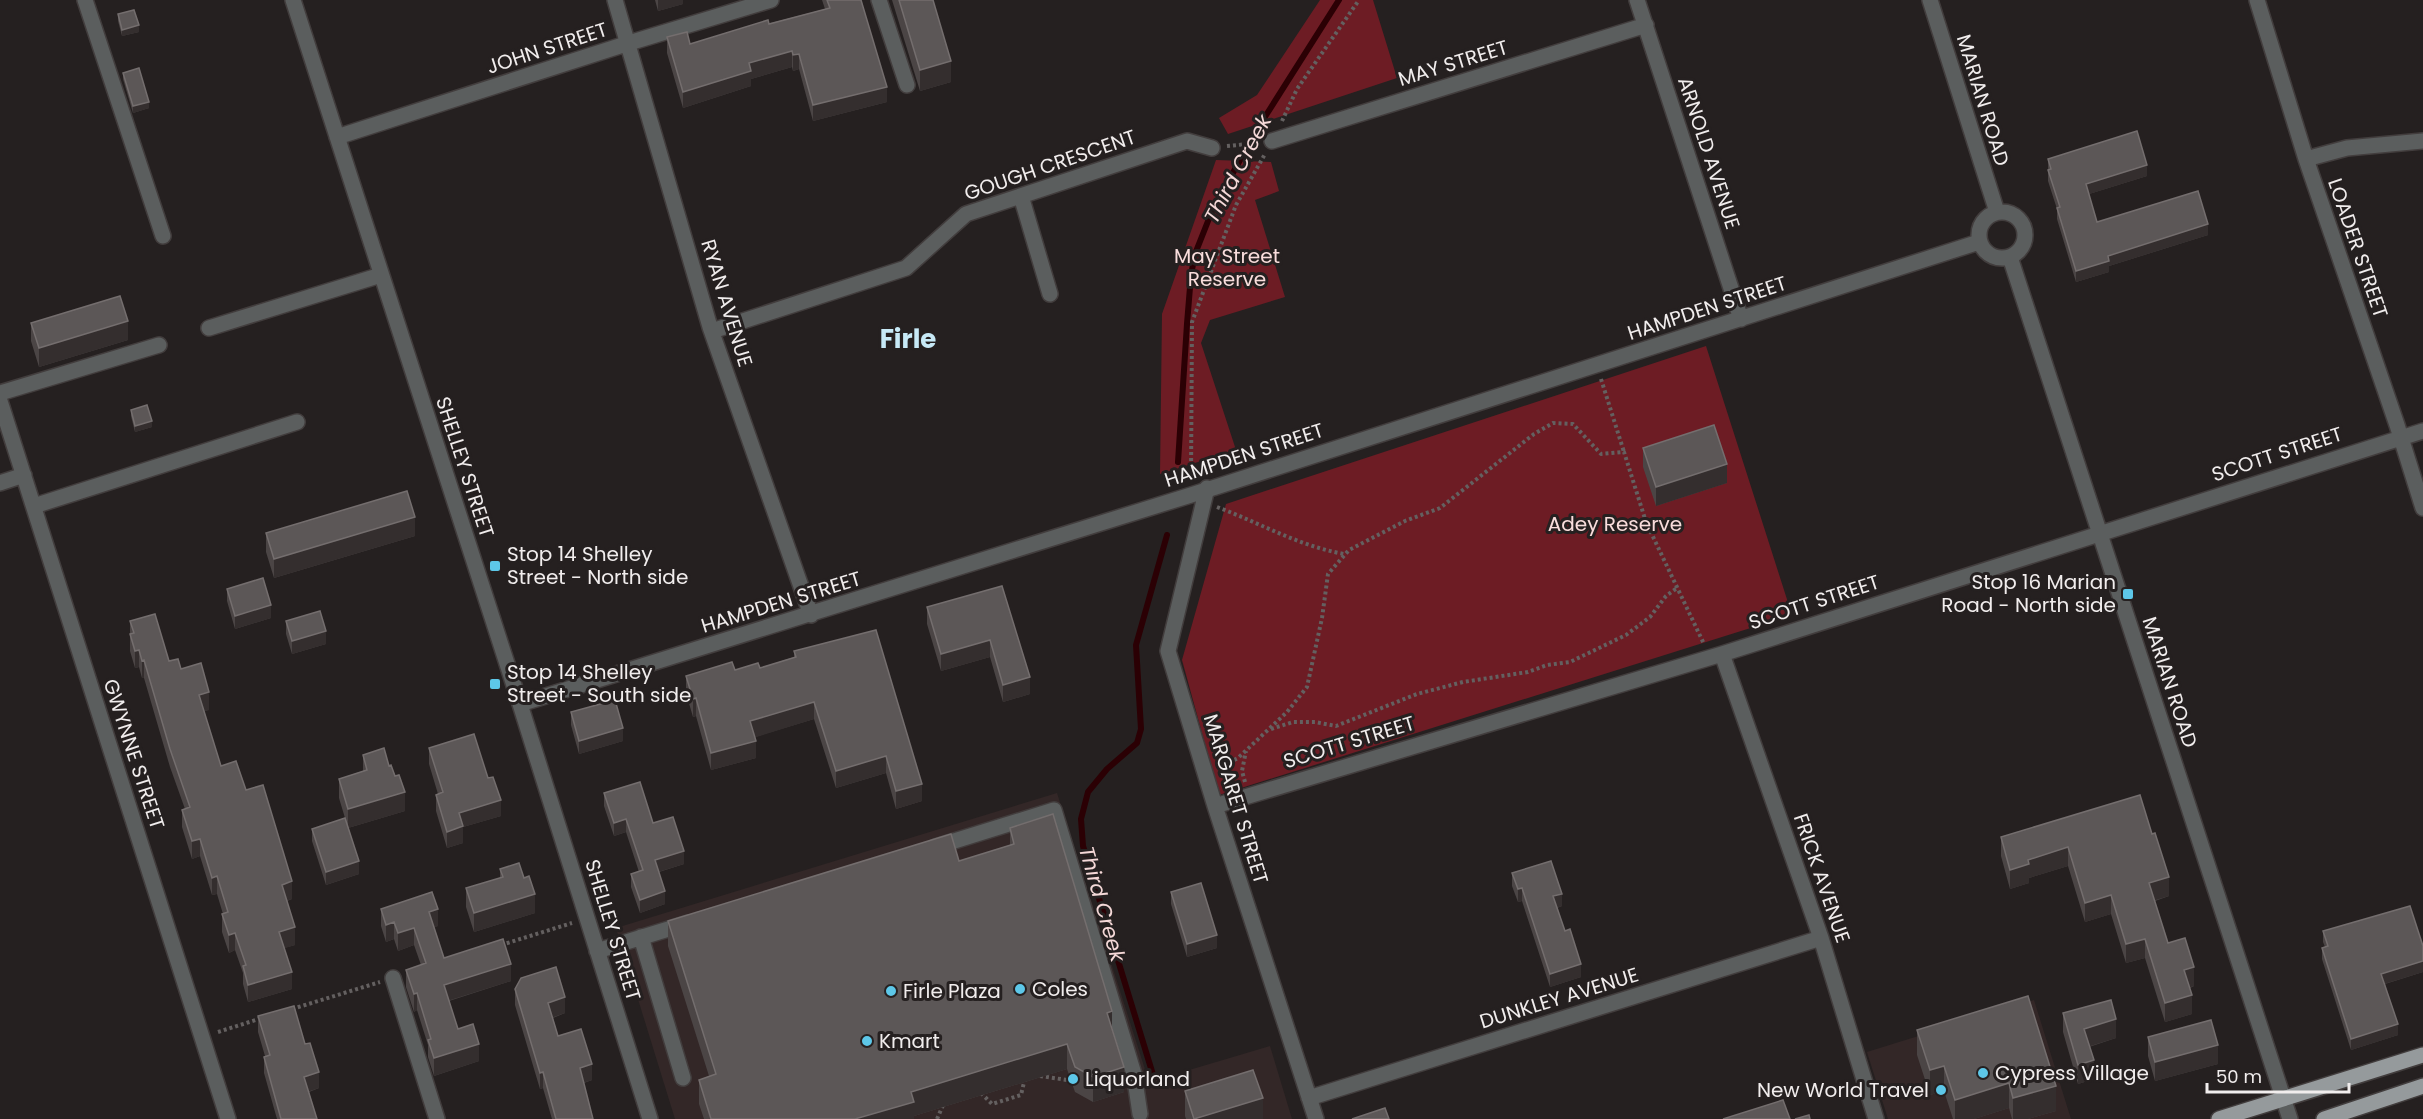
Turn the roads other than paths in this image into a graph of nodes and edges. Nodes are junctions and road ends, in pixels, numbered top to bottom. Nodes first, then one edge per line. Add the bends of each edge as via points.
1 (85, 0) edge
2 (293, 0) edge
3 (615, 0) edge
4 (771, 0) edge
5 (879, 0) edge
6 (1637, 0) edge
7 (1930, 0) edge
8 (2257, 0) edge
9 (1646, 25) junction
10 (629, 43) junction
11 (906, 85) dead end
12 (337, 137) junction
13 (1272, 141) road end
14 (2423, 141) edge
15 (1212, 148) road end
16 (2306, 159) junction
17 (1021, 195) junction
18 (1997, 212) junction
19 (163, 236) dead end
20 (1980, 242) junction
21 (2010, 257) junction
22 (381, 275) junction
23 (1050, 294) dead end
24 (1741, 319) junction
25 (209, 328) dead end
26 (712, 331) junction
27 (159, 345) dead end
28 (0, 393) edge
29 (0, 401) edge
30 (297, 422) dead end
31 (2423, 431) edge
32 (2401, 437) junction
33 (24, 475) junction
34 (0, 483) edge
35 (1207, 488) junction
36 (34, 506) junction
37 (2423, 508) edge
38 (2099, 532) junction
39 (811, 615) junction
40 (1718, 655) junction
41 (520, 704) junction
42 (1215, 806) junction
43 (916, 853) edge
44 (698, 920) edge
45 (641, 938) junction
46 (1821, 938) junction
47 (597, 951) junction
48 (393, 978) dead end
49 (2423, 1055) edge
50 (683, 1078) dead end
51 (2423, 1086) edge
52 (1309, 1098) junction
53 (2283, 1098) junction
54 (1140, 1114) dead end
55 (228, 1119) edge
56 (437, 1119) edge
57 (650, 1119) edge
58 (1316, 1119) edge
59 (1876, 1119) edge
60 (2219, 1119) edge
61 (2290, 1119) edge
62 (2324, 1119) edge

1 - 19 street
2 - 12 street, SHELLEY STREET
3 - 10 street, RYAN AVENUE
4 - 10 street, JOHN STREET
5 - 11 street
6 - 9 street, ARNOLD AVENUE
7 - 18 street, MARIAN ROAD
8 - 16 street, LOADER STREET
9 - 13 street, MAY STREET
9 - 24 street, ARNOLD AVENUE
10 - 12 street, JOHN STREET
10 - 26 street, RYAN AVENUE
12 - 22 street, SHELLEY STREET
14 - 16 street via 2346,148
15 - 17 street, GOUGH CRESCENT via 1187,141
16 - 32 street, LOADER STREET
17 - 23 street
17 - 26 street, GOUGH CRESCENT via 966,214 906,268
18 - 20 street via 1982,222
18 - 21 street via 2013,214 2022,223 2023,244
20 - 21 street via 1990,255
20 - 24 street, HAMPDEN STREET
21 - 38 street, MARIAN ROAD
22 - 25 street
22 - 41 street, SHELLEY STREET
24 - 35 street, HAMPDEN STREET
26 - 39 street, RYAN AVENUE
27 - 28 street
29 - 33 street, GWYNNE STREET
30 - 36 street
31 - 32 street, SCOTT STREET
32 - 37 street, LOADER STREET
32 - 38 street, SCOTT STREET
33 - 34 street
33 - 36 street, GWYNNE STREET
35 - 39 street, HAMPDEN STREET
35 - 42 street, MARGARET STREET via 1168,651
36 - 55 street, GWYNNE STREET
38 - 40 street, SCOTT STREET
38 - 53 street, MARIAN ROAD
39 - 41 street, HAMPDEN STREET
40 - 42 street, SCOTT STREET
40 - 46 street, FRICK AVENUE
41 - 47 street, SHELLEY STREET
42 - 52 street, MARGARET STREET
43 - 54 street via 1054,810 1134,1074
44 - 45 street
45 - 47 street
45 - 50 street
46 - 52 street, DUNKLEY AVENUE
46 - 59 street, FRICK AVENUE
47 - 57 street, SHELLEY STREET
48 - 56 street
49 - 53 main road
51 - 62 main road
52 - 58 street, MARGARET STREET
53 - 60 main road
53 - 61 street, MARIAN ROAD

